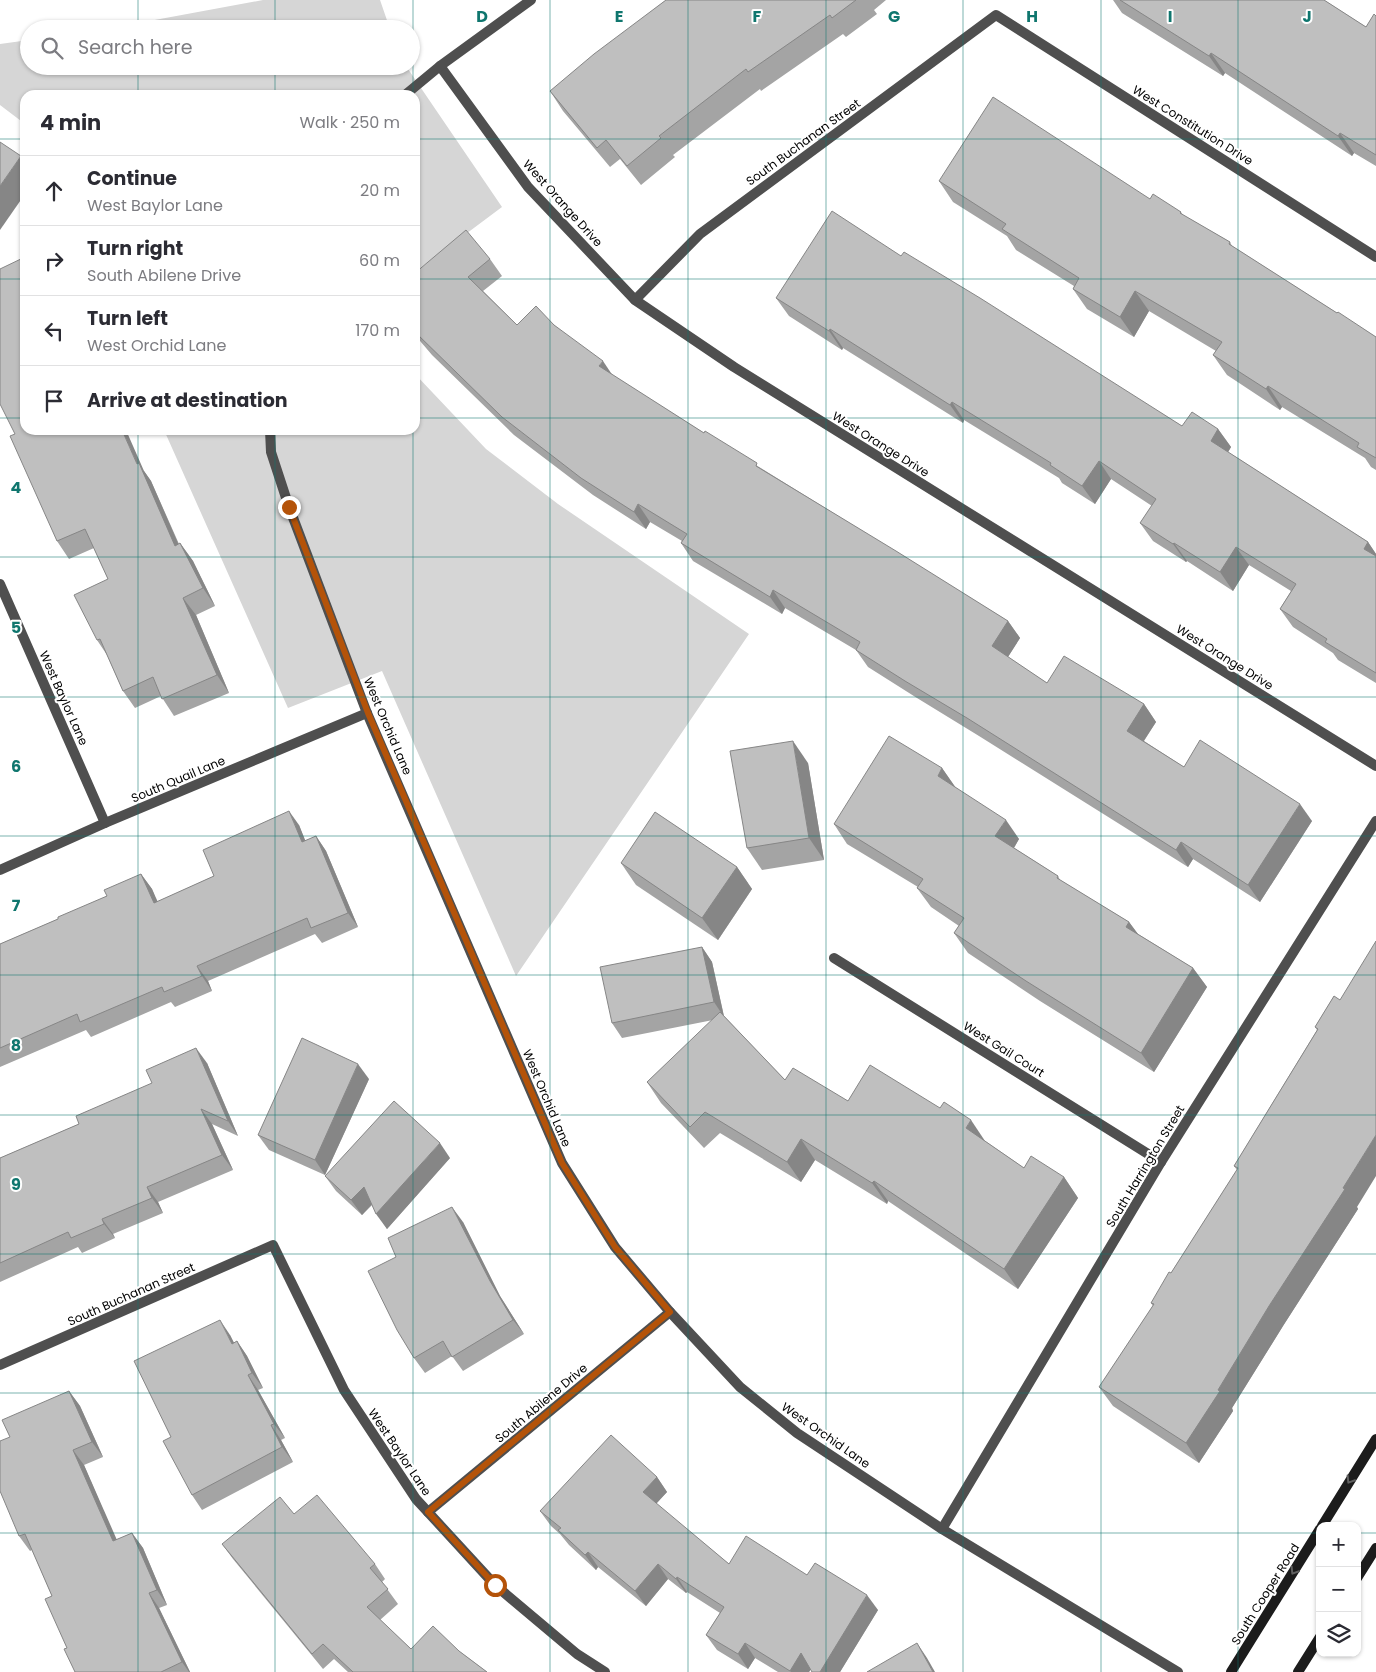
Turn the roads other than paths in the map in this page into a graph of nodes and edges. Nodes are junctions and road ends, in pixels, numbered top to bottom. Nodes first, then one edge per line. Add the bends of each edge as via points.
1 (530, 0) edge
2 (996, 15) joint
3 (440, 66) junction
4 (411, 90) edge
5 (1376, 257) edge
6 (635, 300) junction
7 (270, 435) edge
8 (0, 584) edge
9 (368, 713) junction
10 (1376, 766) edge
11 (1376, 821) edge
12 (105, 823) junction
13 (0, 870) edge
14 (834, 958) dead end
15 (1161, 1162) junction
16 (273, 1245) joint
17 (670, 1312) junction
18 (0, 1365) edge
19 (1376, 1439) edge
20 (428, 1512) junction
21 (1324, 1522) edge
22 (942, 1528) junction
23 (1316, 1535) edge
24 (1376, 1548) edge
25 (1361, 1572) edge
26 (1316, 1644) edge
27 (605, 1672) edge
28 (1178, 1672) edge
29 (1231, 1672) edge
30 (1298, 1672) edge

1 - 3 street
2 - 5 street, West Constitution Drive
2 - 6 street, South Buchanan Street via 700,234
3 - 4 street
3 - 6 street, West Orange Drive via 528,187
6 - 10 street, West Orange Drive via 734,367
7 - 9 street, West Orchid Lane via 271,452 289,507
8 - 12 street, West Baylor Lane
9 - 12 street, South Quail Lane
9 - 17 street, West Orchid Lane via 562,1163 615,1247
11 - 15 street, South Harrington Street
12 - 13 street, South Quail Lane
14 - 15 street, West Gail Court
15 - 22 street, South Harrington Street
16 - 18 street, South Buchanan Street
16 - 20 street, West Baylor Lane via 344,1390 416,1500
17 - 20 street, South Abilene Drive
17 - 22 street, West Orchid Lane via 740,1387 797,1433
19 -> 21 main road
20 - 27 street, West Baylor Lane via 495,1585 577,1654
22 - 28 street, West Orchid Lane
23 -> 29 main road, South Cooper Road
24 - 25 main road
26 - 30 main road

